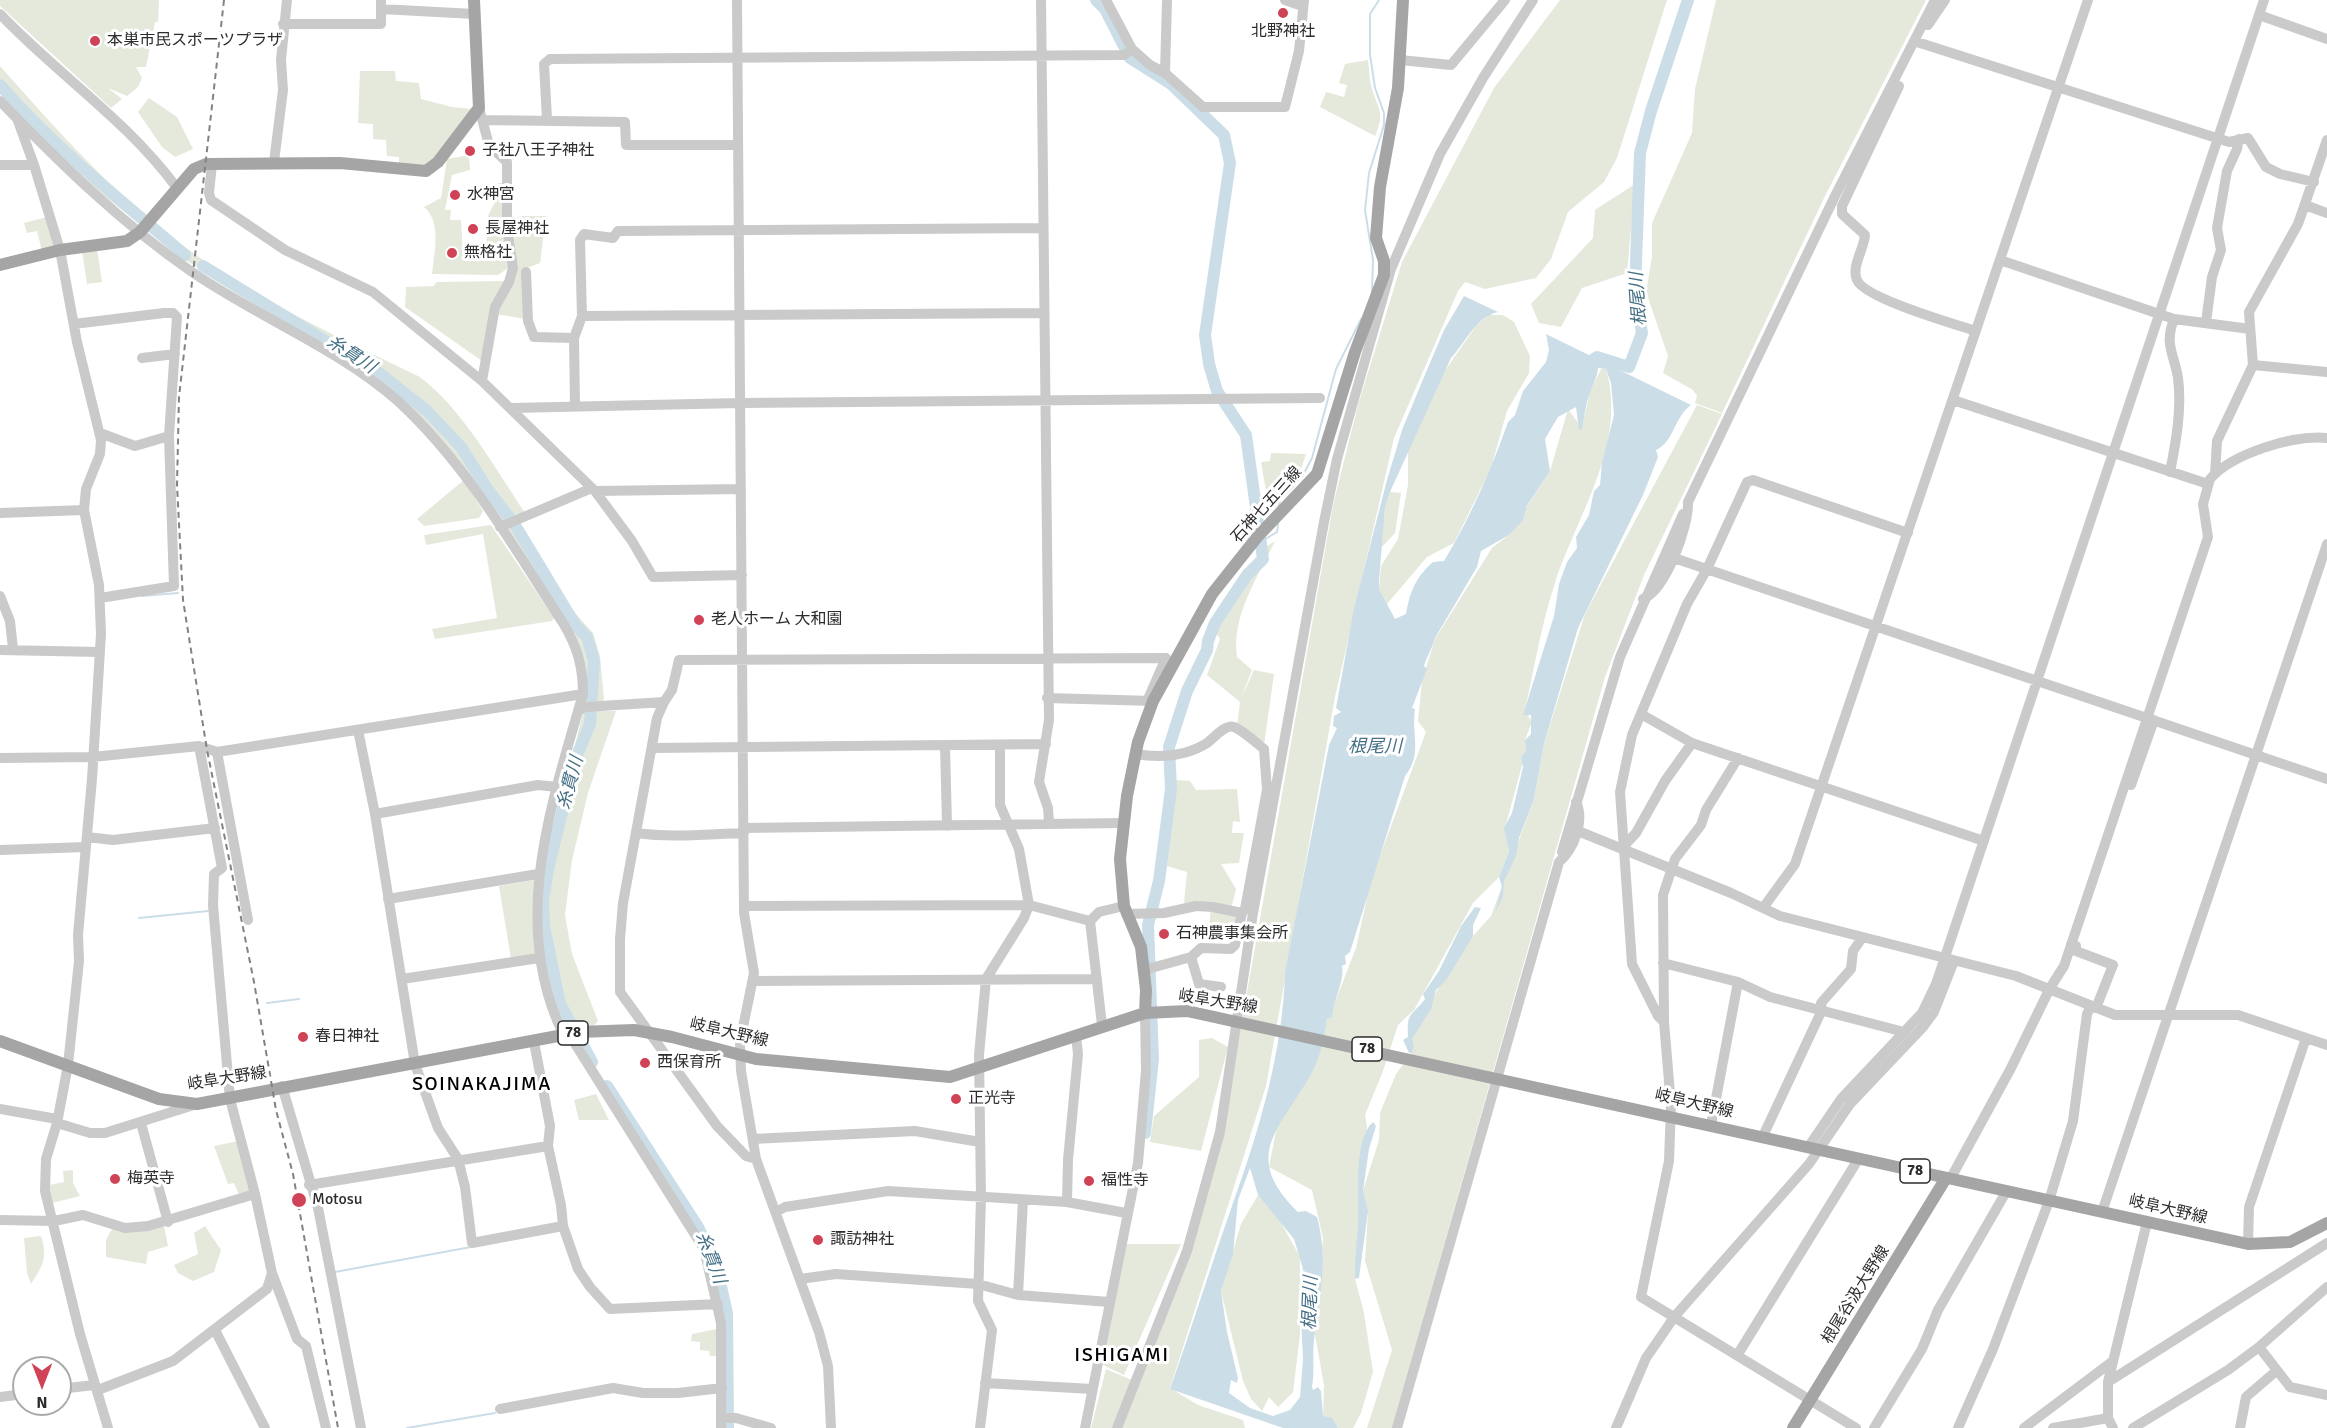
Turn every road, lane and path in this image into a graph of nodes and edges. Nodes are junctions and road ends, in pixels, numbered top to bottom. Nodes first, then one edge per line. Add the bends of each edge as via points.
1 (286, 0) edge
2 (474, 0) edge
3 (737, 0) edge
4 (1041, 0) edge
5 (1106, 0) edge
6 (1167, 0) edge
7 (1285, 0) edge
8 (1403, 0) edge
9 (1505, 0) edge
10 (1533, 0) edge
11 (1935, 0) edge
12 (1945, 0) edge
13 (2088, 0) edge
14 (2264, 0) edge
15 (1303, 3) edge
16 (381, 5) edge
17 (0, 14) edge
18 (474, 14) junction
19 (2259, 15) junction
20 (284, 24) junction
21 (1917, 38) junction
22 (2327, 39) edge
23 (1129, 51) junction
24 (1042, 55) junction
25 (738, 59) junction
26 (1400, 60) junction
27 (1165, 73) junction
28 (2059, 86) junction
29 (0, 101) edge
30 (481, 114) junction
31 (16, 118) junction
32 (547, 119) junction
33 (2239, 138) junction
34 (2218, 139) junction
35 (2327, 140) edge
36 (738, 145) junction
37 (274, 162) junction
38 (212, 164) junction
39 (0, 165) edge
40 (34, 165) junction
41 (2314, 182) junction
42 (177, 188) junction
43 (2306, 206) junction
44 (2327, 213) edge
45 (1042, 228) junction
46 (141, 230) junction
47 (739, 231) junction
48 (60, 250) junction
49 (2000, 260) junction
50 (0, 265) edge
51 (526, 272) dead end
52 (1044, 313) junction
53 (2160, 315) junction
54 (582, 316) junction
55 (740, 317) junction
56 (2174, 320) junction
57 (2206, 322) junction
58 (74, 324) junction
59 (2250, 329) junction
60 (1976, 332) junction
61 (574, 338) junction
62 (175, 354) junction
63 (142, 358) dead end
64 (2253, 364) junction
65 (2327, 372) edge
66 (482, 381) junction
67 (1320, 398) dead end
68 (1953, 400) junction
69 (1045, 401) junction
70 (740, 403) junction
71 (575, 405) junction
72 (512, 408) junction
73 (100, 433) junction
74 (170, 436) junction
75 (2327, 438) edge
76 (2114, 453) junction
77 (2170, 472) junction
78 (2215, 474) junction
79 (2208, 484) junction
80 (593, 489) junction
81 (741, 489) junction
82 (1688, 502) junction
83 (84, 510) junction
84 (0, 513) edge
85 (508, 523) junction
86 (1908, 533) junction
87 (2327, 544) edge
88 (1674, 558) junction
89 (1707, 569) junction
90 (742, 575) junction
91 (0, 596) edge
92 (100, 598) junction
93 (1643, 599) junction
94 (1876, 626) junction
95 (13, 649) junction
96 (0, 650) edge
97 (100, 652) junction
98 (1047, 658) junction
99 (742, 661) junction
100 (2038, 681) junction
101 (583, 694) junction
102 (1047, 699) junction
103 (1150, 700) junction
104 (664, 702) junction
105 (581, 709) junction
106 (1641, 714) junction
107 (2150, 719) junction
108 (358, 730) junction
109 (1692, 743) junction
110 (1046, 744) junction
111 (945, 745) junction
112 (1000, 745) junction
113 (199, 746) junction
114 (743, 747) junction
115 (652, 748) junction
116 (217, 752) junction
117 (1136, 754) junction
118 (2256, 755) junction
119 (93, 757) junction
120 (0, 758) edge
121 (1738, 758) junction
122 (2327, 779) edge
123 (1822, 786) junction
124 (558, 787) junction
125 (1576, 802) junction
126 (375, 814) junction
127 (1049, 822) junction
128 (1123, 823) junction
129 (1009, 825) junction
130 (947, 826) junction
131 (215, 828) junction
132 (744, 831) junction
133 (1578, 831) junction
134 (636, 833) junction
135 (1984, 841) junction
136 (87, 842) junction
137 (1622, 848) junction
138 (0, 850) edge
139 (1559, 862) junction
140 (1670, 869) junction
141 (538, 874) junction
142 (388, 899) junction
143 (1029, 905) junction
144 (744, 906) junction
145 (1763, 908) junction
146 (1125, 910) junction
147 (1242, 913) junction
148 (248, 920) dead end
149 (1090, 921) junction
150 (1862, 938) junction
151 (2074, 945) junction
152 (1231, 949) junction
153 (1191, 957) junction
154 (539, 958) junction
155 (1948, 960) junction
156 (1663, 963) junction
157 (1149, 969) junction
158 (402, 979) junction
159 (986, 979) junction
160 (1097, 979) junction
161 (753, 981) junction
162 (1738, 982) junction
163 (1221, 987) dead end
164 (2050, 988) junction
165 (1241, 998) junction
166 (2094, 1007) junction
167 (1822, 1010) junction
168 (1150, 1012) junction
169 (2168, 1014) junction
170 (1242, 1021) junction
171 (1664, 1022) junction
172 (1102, 1025) junction
173 (1904, 1032) junction
174 (651, 1034) junction
175 (567, 1035) junction
176 (1076, 1036) junction
177 (2306, 1038) junction
178 (0, 1041) edge
179 (534, 1042) junction
180 (2327, 1045) edge
181 (739, 1055) junction
182 (415, 1064) junction
183 (68, 1065) junction
184 (979, 1069) junction
185 (1494, 1077) junction
186 (282, 1086) junction
187 (230, 1099) junction
188 (197, 1104) junction
189 (0, 1108) edge
190 (1671, 1116) junction
191 (57, 1121) junction
192 (141, 1123) junction
193 (1711, 1125) junction
194 (1763, 1136) junction
195 (753, 1139) junction
196 (980, 1142) junction
197 (548, 1146) junction
198 (1815, 1148) junction
199 (1859, 1158) junction
200 (458, 1159) junction
201 (756, 1159) junction
202 (1946, 1178) junction
203 (309, 1185) junction
204 (2006, 1191) junction
205 (255, 1194) junction
206 (981, 1198) junction
207 (1023, 1200) junction
208 (2049, 1201) junction
209 (1067, 1202) junction
210 (776, 1212) junction
211 (2102, 1212) junction
212 (1126, 1213) junction
213 (0, 1220) edge
214 (54, 1221) junction
215 (168, 1222) junction
216 (2147, 1222) junction
217 (2327, 1223) edge
218 (563, 1226) junction
219 (2327, 1243) edge
220 (2248, 1245) junction
221 (272, 1273) junction
222 (800, 1279) junction
223 (978, 1284) junction
224 (2327, 1287) edge
225 (1018, 1295) junction
226 (1109, 1302) junction
227 (718, 1304) junction
228 (1675, 1316) junction
229 (215, 1330) junction
230 (2259, 1347) junction
231 (1738, 1354) junction
232 (2113, 1361) junction
233 (2275, 1371) junction
234 (2108, 1382) junction
235 (985, 1383) junction
236 (94, 1385) junction
237 (72, 1388) edge
238 (722, 1388) junction
239 (1092, 1389) junction
240 (2327, 1395) edge
241 (1810, 1399) junction
242 (500, 1409) dead end
243 (725, 1420) edge
244 (2111, 1423) edge
245 (108, 1428) edge
246 (265, 1428) edge
247 (326, 1428) edge
248 (361, 1428) edge
249 (771, 1428) edge
250 (831, 1428) edge
251 (980, 1428) edge
252 (1085, 1428) edge
253 (1117, 1428) edge
254 (1397, 1428) edge
255 (1616, 1428) edge
256 (1793, 1428) edge
257 (1856, 1428) edge
258 (1874, 1428) edge
259 (1958, 1428) edge
260 (2024, 1428) edge
261 (2053, 1428) edge
262 (2133, 1428) edge
263 (2240, 1428) edge

1 - 20 street
2 - 18 main road
3 - 25 street
4 - 24 street
5 - 23 street
6 - 27 street
7 - 15 street
8 - 26 main road, 石神七五三線
9 - 26 street via 1450,66
10 - 165 street via 1440,154 1391,269 1336,459
11 - 21 street
12 - 21 street
13 - 28 street
14 - 19 street
15 - 27 street via 1299,51 1285,107 1203,107
16 - 18 street
16 - 20 street via 381,24
17 - 42 street via 117,120
18 - 30 main road
19 - 22 street
19 - 34 street
20 - 37 street via 283,90
21 - 28 street
21 - 60 street via 1842,206 1842,214 1865,235 1855,270 1862,287
21 - 82 street via 1835,196
23 - 24 street
23 - 27 street
24 - 25 street
24 - 45 street
25 - 32 street via 550,59 544,64
25 - 36 street
26 - 103 main road, 石神七五三線 via 1376,238 1384,275 1317,474 1258,536 1212,594
28 - 34 street
28 - 49 street
29 - 31 street
30 - 32 street
30 - 37 main road via 426,171
30 - 66 street via 489,145 507,162 507,227 513,268 495,307
31 - 40 street
31 - 46 street via 101,202
32 - 36 street via 625,122 626,145
33 - 34 street via 2229,142
33 - 41 street via 2248,138 2266,167
33 - 57 street via 2227,171 2217,228 2222,250 2212,277
34 - 53 street
35 - 41 street
36 - 47 street
37 - 38 main road
38 - 42 main road via 194,168
38 - 66 street via 208,193 211,200 285,250 373,292
39 - 40 street
40 - 48 street
41 - 43 street
42 - 46 main road
43 - 44 street
43 - 59 street via 2249,312
45 - 47 street
45 - 52 street
46 - 48 main road via 127,241
46 - 85 street via 192,272 384,390 442,446
47 - 54 street via 618,231 613,238 584,234 580,240
47 - 55 street
48 - 50 main road
48 - 58 street
49 - 53 street
49 - 60 street
51 - 61 street via 528,321 534,337
52 - 55 street
52 - 69 street
53 - 56 street
53 - 76 street
54 - 55 street
54 - 61 street
55 - 70 street
56 - 57 street
56 - 77 street via 2168,340 2178,378 2178,414
57 - 59 street
58 - 62 street via 173,313 177,317
58 - 73 street
59 - 64 street
60 - 68 street
61 - 71 street
62 - 63 street
62 - 74 street
64 - 65 street
64 - 78 street via 2217,441
66 - 72 street
67 - 69 street
68 - 76 street
68 - 86 street
69 - 70 street
69 - 98 street
70 - 71 street
70 - 81 street
71 - 72 street
72 - 80 street
73 - 74 street via 135,446
73 - 83 street via 100,454 86,489
74 - 92 street via 174,586
75 - 78 street via 2300,438 2274,446 2242,457
76 - 77 street
76 - 100 street
77 - 79 street
78 - 79 street
79 - 107 street via 2203,504 2208,537
80 - 81 street
80 - 85 street
80 - 90 street via 632,541 653,578
81 - 90 street
82 - 88 street via 1688,516
82 - 93 street
83 - 84 street
83 - 92 street
85 - 101 street via 575,643 583,670
86 - 89 street via 1753,480 1747,482
86 - 94 street
87 - 118 street
88 - 89 street
88 - 93 street via 1651,596
89 - 94 street
89 - 106 street via 1687,604
90 - 99 street
91 - 95 street via 10,621
92 - 97 street
93 - 125 street via 1620,657
94 - 100 street
94 - 123 street
95 - 96 street
95 - 97 street
97 - 119 street
98 - 99 street
98 - 102 street
98 - 103 street via 1166,658
99 - 104 street via 679,660 672,690
99 - 114 street
100 - 107 street
100 - 135 street
101 - 105 street
101 - 108 street
102 - 103 street
102 - 110 street
103 - 117 main road, 石神七五三線
104 - 105 street
104 - 115 street
105 - 124 street
106 - 109 street
106 - 137 street via 1632,735 1620,792
107 - 118 street
107 - 151 street
108 - 116 street
108 - 126 street
109 - 121 street
109 - 137 street via 1636,833
110 - 112 street
110 - 127 street via 1039,782
111 - 112 street
111 - 114 street
111 - 130 street
112 - 129 street via 998,791
113 - 116 street
113 - 119 street
113 - 131 street
114 - 115 street
114 - 132 street
115 - 134 street
116 - 148 street
117 - 128 main road, 石神七五三線
117 - 147 street via 1157,758 1177,755 1206,743 1227,727 1234,727 1264,749 1267,790
118 - 122 street
118 - 169 street
119 - 120 street
119 - 136 street
121 - 123 street
121 - 140 street via 1701,825
123 - 135 street
123 - 145 street via 1796,864
124 - 126 street via 538,785
124 - 141 street
125 - 133 street
125 - 139 street
126 - 142 street
127 - 128 street
127 - 129 street
128 - 146 main road, 石神七五三線 via 1120,859
129 - 130 street
129 - 143 street via 1023,864
130 - 132 street
131 - 136 street
131 - 187 street via 222,868 214,874 213,905
132 - 134 street via 668,838
132 - 144 street
133 - 137 street
133 - 139 street
134 - 174 street via 623,903 620,992
135 - 155 street
136 - 138 street
136 - 183 street
137 - 140 street
137 - 171 street via 1632,964
139 - 185 street
140 - 145 street
140 - 156 street via 1662,905
141 - 142 street
141 - 154 street via 535,909
142 - 158 street
143 - 144 street
143 - 149 street
143 - 159 street
144 - 161 street
145 - 150 street
146 - 147 street via 1164,913 1196,906
146 - 149 street via 1099,912
146 - 157 main road, 石神七五三線
147 - 152 street
149 - 160 street
150 - 155 street
150 - 167 street via 1853,951 1851,969 1821,1003
151 - 164 street
151 - 166 street via 2076,951 2113,965
152 - 153 street via 1201,948
152 - 165 street via 1240,956
153 - 157 street
153 - 163 street via 1199,984
154 - 158 street
154 - 175 street via 554,1015
155 - 164 street
155 - 173 street via 1922,1013
155 - 198 street via 1934,1012
156 - 162 street
156 - 171 street
157 - 168 main road, 石神七五三線
158 - 182 street
159 - 160 street
159 - 161 street
159 - 184 street
160 - 172 street
161 - 181 street
162 - 167 street via 1770,997
162 - 193 street
164 - 166 street
164 - 202 street via 2012,1068 1952,1176
165 - 170 street
166 - 169 street via 2115,1015
166 - 208 street via 2087,1014 2073,1120
167 - 173 street
167 - 194 street
168 - 170 main road, 岐阜大野線 / 78 via 1186,1011
168 - 172 main road, 岐阜大野線 / 78
168 - 212 street via 1138,1163
169 - 177 street via 2238,1015
169 - 211 street
170 - 185 main road, 岐阜大野線 / 78
170 - 253 street via 1203,1199 1182,1264
171 - 190 street
172 - 176 main road, 岐阜大野線 / 78
173 - 198 street via 1841,1099
174 - 175 main road, 岐阜大野線 / 78 via 603,1030
174 - 181 main road, 岐阜大野線 / 78
174 - 201 street via 717,1126 746,1156
175 - 179 main road, 岐阜大野線 / 78
175 - 227 street via 704,1249
176 - 184 main road, 岐阜大野線 / 78
176 - 209 street
177 - 180 street
177 - 220 street via 2249,1207
178 - 183 main road, 岐阜大野線 / 78
179 - 182 main road, 岐阜大野線 / 78
179 - 197 street via 550,1126
181 - 184 main road, 岐阜大野線 / 78 via 922,1076 950,1077
181 - 195 street
182 - 186 main road, 岐阜大野線 / 78
182 - 200 street via 438,1128
183 - 188 main road, 岐阜大野線 / 78 via 159,1099
183 - 191 street
184 - 196 street
185 - 190 main road, 岐阜大野線 / 78
185 - 254 street
186 - 187 main road, 岐阜大野線 / 78
186 - 203 street
187 - 188 main road, 岐阜大野線 / 78
187 - 205 street
188 - 192 street
189 - 191 street
190 - 193 main road, 岐阜大野線 / 78
190 - 228 street via 1667,1178 1641,1297
191 - 192 street via 97,1133
191 - 214 street via 46,1159 45,1191
192 - 215 street
193 - 194 main road, 岐阜大野線 / 78
194 - 198 main road, 岐阜大野線 / 78
195 - 196 street via 915,1131
195 - 201 street
196 - 206 street
197 - 200 street
197 - 218 street
198 - 199 main road, 岐阜大野線 / 78
198 - 228 street
199 - 202 main road, 岐阜大野線 / 78
199 - 231 street
200 - 203 street
200 - 218 street via 472,1243
201 - 210 street
202 - 204 main road, 岐阜大野線 / 78
202 - 241 main road, 根尾谷汲大野線
203 - 248 street via 318,1208
204 - 208 main road, 岐阜大野線 / 78
204 - 258 street via 1938,1310 1923,1349
205 - 215 street
205 - 221 street
206 - 207 street
206 - 210 street via 888,1191 786,1207
206 - 223 street
207 - 209 street
207 - 225 street
208 - 211 main road, 岐阜大野線 / 78
208 - 259 street
209 - 212 street
210 - 222 street
211 - 216 main road, 岐阜大野線 / 78
212 - 226 street
213 - 214 street
214 - 215 street via 83,1215 125,1228
214 - 236 street
216 - 220 main road, 岐阜大野線 / 78
216 - 232 street
217 - 220 main road, 岐阜大野線 / 78 via 2290,1242
218 - 227 street via 578,1269 610,1309
219 - 234 street
221 - 229 street via 267,1289
221 - 247 street via 297,1339 306,1346
222 - 223 street via 836,1274
222 - 250 street via 828,1366
223 - 225 street
223 - 235 street via 978,1301 992,1330
224 - 230 street
225 - 226 street
226 - 239 street
227 - 238 street
228 - 231 street
228 - 255 street via 1646,1358
229 - 236 street via 164,1366 98,1390
229 - 246 street
230 - 233 street
230 - 262 street via 2211,1382
231 - 241 street
232 - 234 street
232 - 260 street
233 - 240 street via 2290,1387
233 - 263 street via 2246,1397
234 - 244 street
235 - 239 street
235 - 251 street
236 - 237 street
236 - 245 street
238 - 242 street via 643,1393 613,1388
238 - 243 street
239 - 252 street
241 - 256 main road, 根尾谷汲大野線
241 - 257 street
243 - 249 street
244 - 261 street

